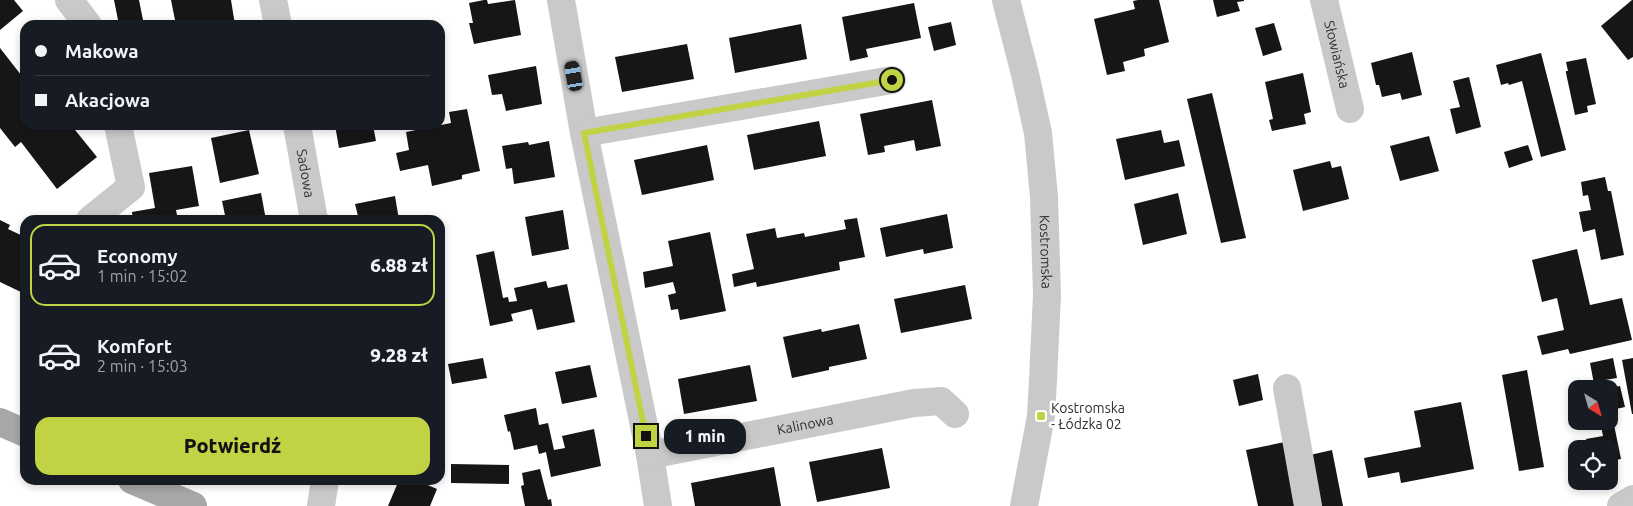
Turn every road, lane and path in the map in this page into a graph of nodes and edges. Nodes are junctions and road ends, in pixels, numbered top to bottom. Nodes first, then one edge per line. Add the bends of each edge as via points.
1 (69, 0) edge
2 (273, 0) edge
3 (561, 0) edge
4 (1006, 0) edge
5 (1324, 0) edge
6 (84, 20) edge
7 (277, 20) edge
8 (892, 80) dead end
9 (1350, 109) dead end
10 (119, 130) edge
11 (297, 130) edge
12 (584, 133) junction
13 (96, 215) edge
14 (313, 215) edge
15 (1287, 388) dead end
16 (955, 414) dead end
17 (0, 422) edge
18 (20, 431) edge
19 (650, 455) junction
20 (144, 485) edge
21 (324, 485) edge
22 (1633, 499) edge
23 (192, 506) edge
24 (321, 506) edge
25 (658, 506) edge
26 (1024, 506) edge
27 (1308, 506) edge
28 (1621, 506) edge

1 - 6 street
2 - 7 street
3 - 12 street
4 - 26 street, Kostromska via 1038,133 1044,197 1047,294 1044,380 1041,416
5 - 9 street, Słowiańska
8 - 12 street
10 - 13 street via 131,187
11 - 14 street, Sadowa
12 - 19 street
15 - 27 street
16 - 19 street, Kalinowa via 942,401 914,403
17 - 18 main road
19 - 25 street
20 - 23 main road
21 - 24 street
22 - 28 street

